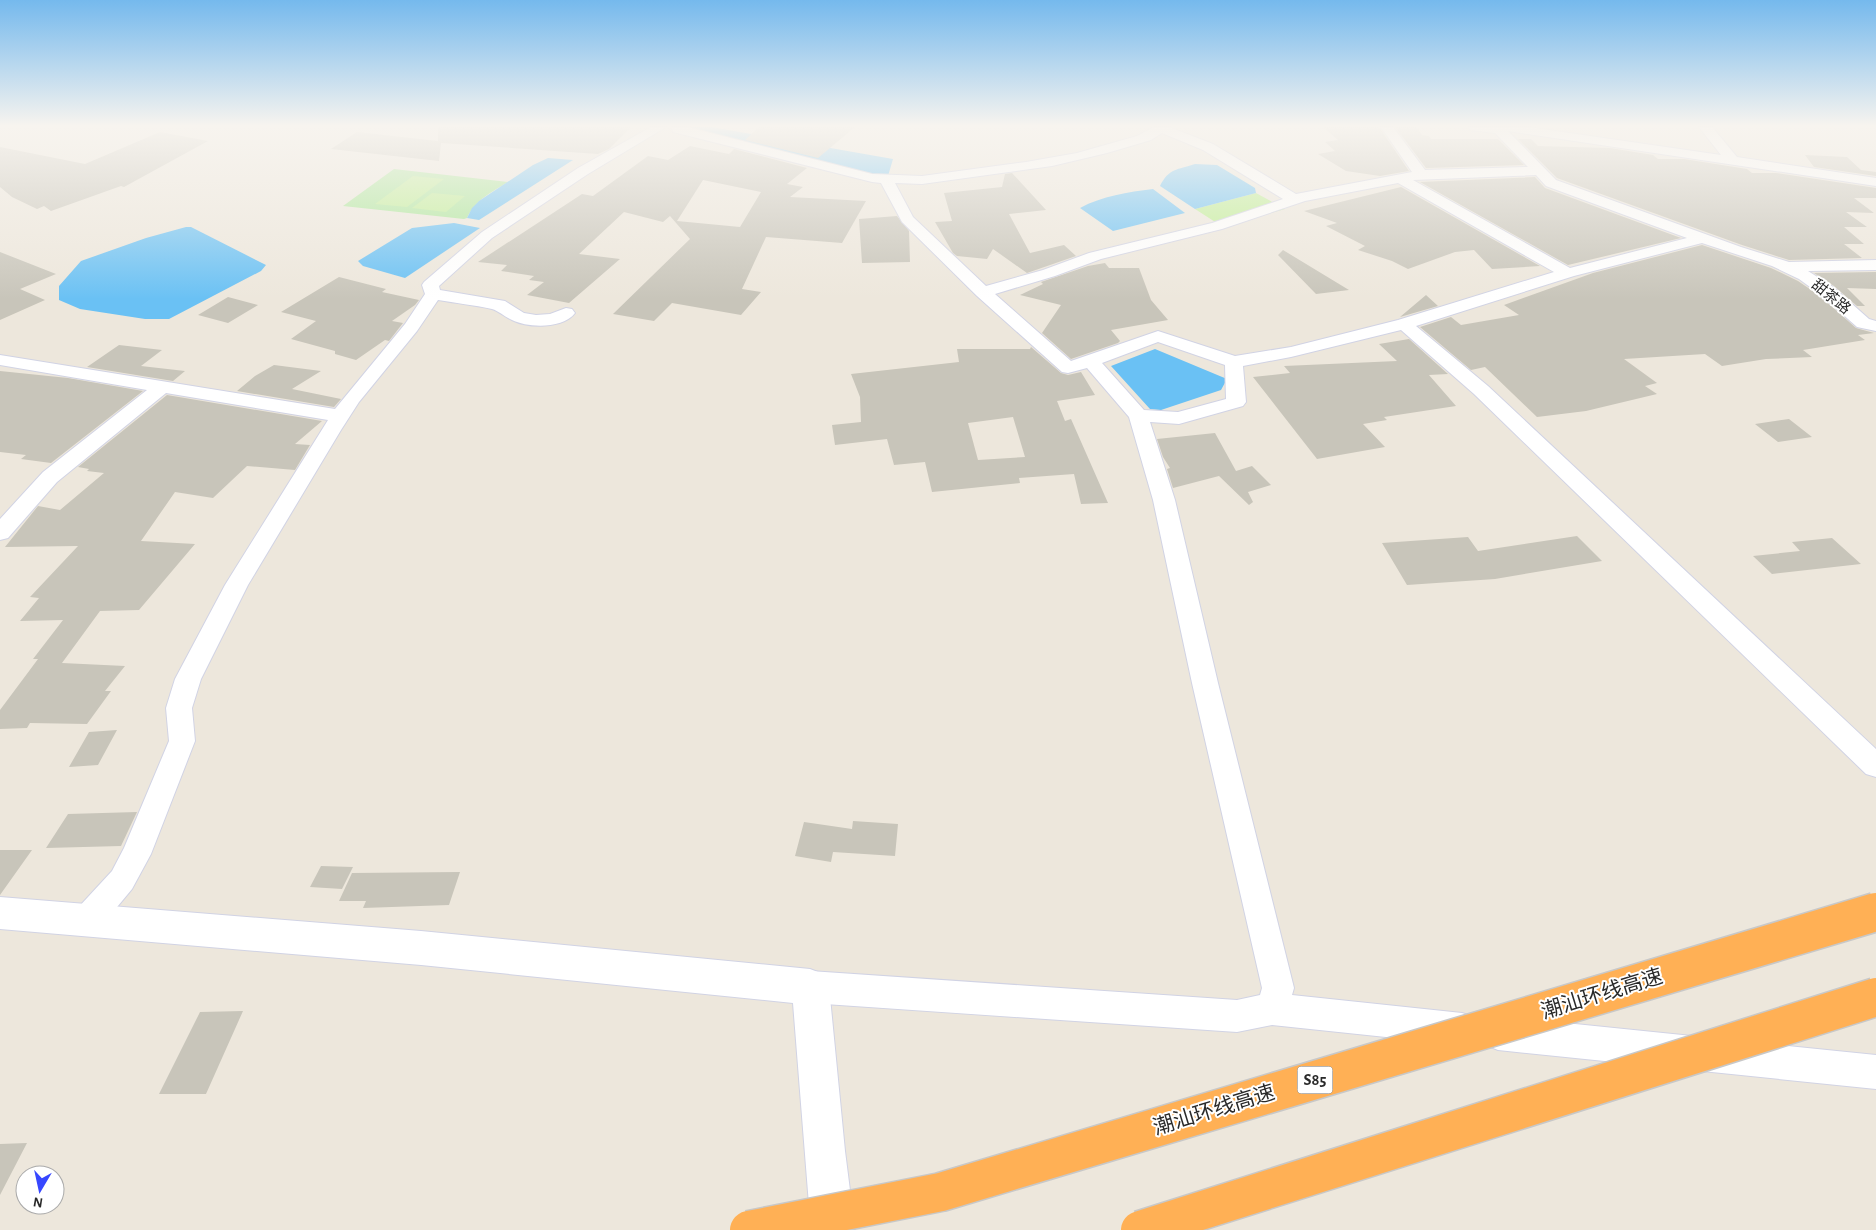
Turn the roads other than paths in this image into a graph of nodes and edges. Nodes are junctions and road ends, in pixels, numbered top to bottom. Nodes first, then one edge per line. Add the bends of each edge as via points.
1 (565, 184) edge
2 (889, 184) edge
3 (1269, 184) edge
4 (1369, 184) edge
5 (1411, 184) edge
6 (1555, 184) edge
7 (1294, 200) junction
8 (1704, 238) junction
9 (1876, 265) edge
10 (1786, 266) junction
11 (1568, 273) junction
12 (983, 292) junction
13 (433, 294) junction
14 (566, 313) dead end
15 (1404, 324) junction
16 (1876, 326) edge
17 (1091, 360) junction
18 (1234, 362) junction
19 (3, 363) edge
20 (162, 387) junction
21 (341, 416) junction
22 (1138, 416) junction
23 (0, 533) edge
24 (1876, 766) edge
25 (1876, 912) edge
26 (0, 913) edge
27 (87, 920) junction
28 (810, 987) junction
29 (1876, 997) edge
30 (1272, 1009) junction
31 (1876, 1072) edge
32 (749, 1230) edge
33 (833, 1230) edge
34 (1140, 1230) edge

1 - 13 street via 487,235 430,285
2 - 12 street via 907,219
3 - 7 street
4 - 7 street
5 - 11 street
6 - 8 street
7 - 12 street via 1217,226 1094,256
8 - 10 street
8 - 11 street
9 - 10 street
10 - 16 street, 甜茶路 via 1827,291 1863,323
11 - 15 street
12 - 17 street via 1068,368
13 - 14 street via 499,305 519,317 536,320 553,319
13 - 21 street
15 - 18 street via 1291,352
15 - 24 street via 1481,390
17 - 18 street via 1158,336
17 - 22 street
18 - 22 street via 1236,402 1179,418
19 - 20 street
20 - 21 street
20 - 23 street via 50,477
21 - 27 street via 237,585 188,679 179,708 182,742 136,854 122,880
22 - 30 street via 1164,500 1278,988
25 - 32 highway, 潮汕环线高速 / S85, bridge via 941,1192
26 - 27 street
27 - 28 street via 421,948
28 - 30 street via 1237,1016
28 - 33 street
29 - 34 highway, bridge
30 - 31 street

